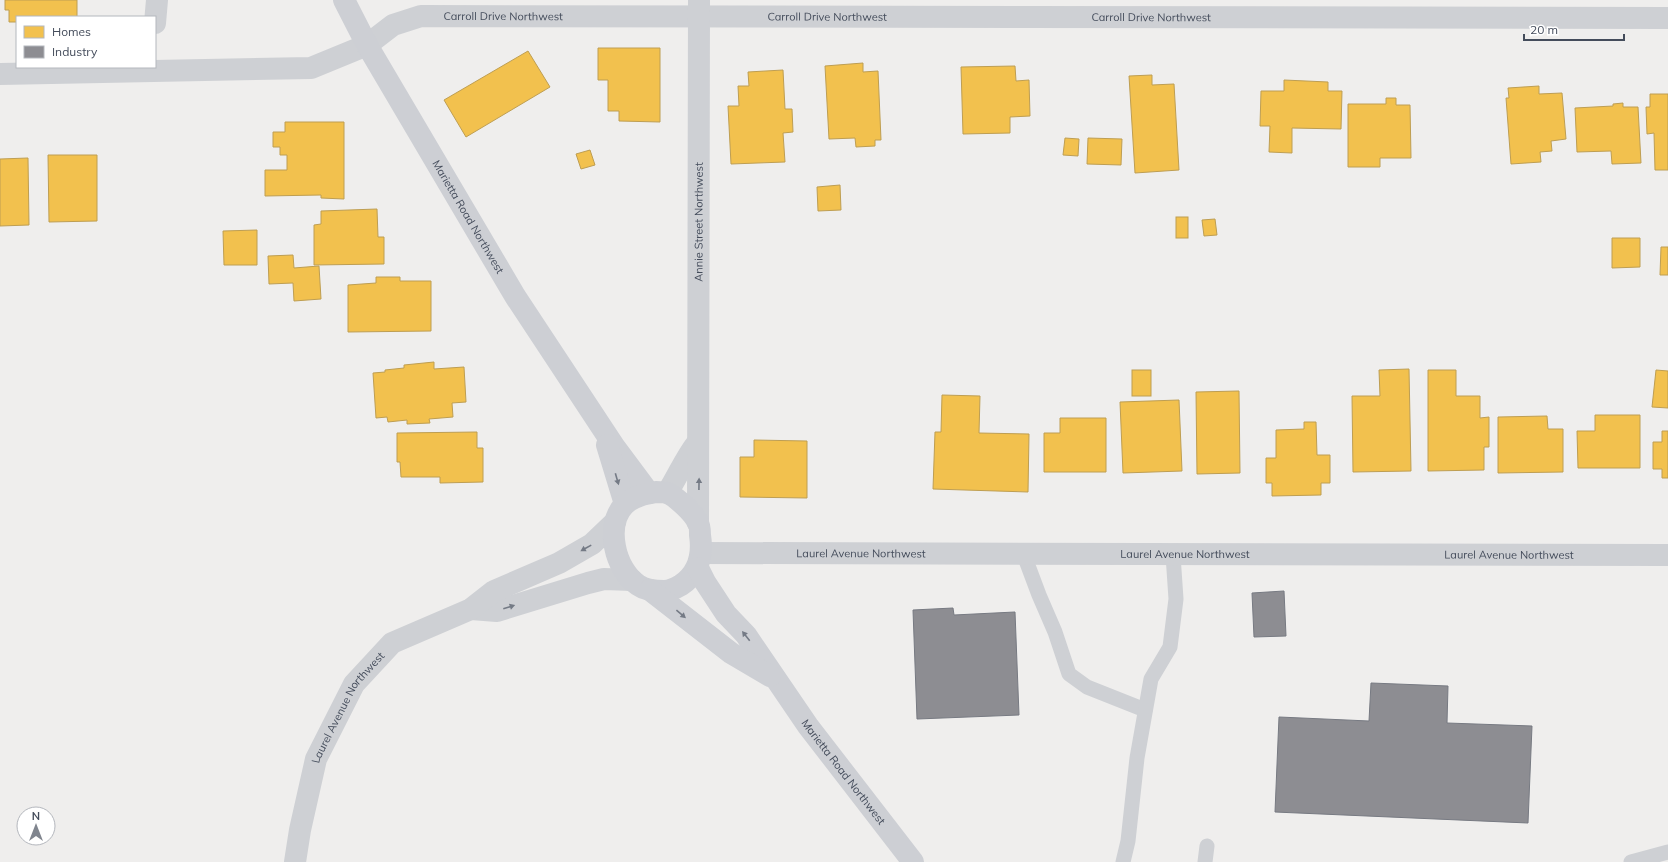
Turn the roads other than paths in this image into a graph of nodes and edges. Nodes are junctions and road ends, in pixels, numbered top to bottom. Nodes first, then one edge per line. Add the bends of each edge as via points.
1 (157, 0) edge
2 (344, 0) edge
3 (699, 8) edge
4 (156, 16) edge
5 (1668, 18) edge
6 (367, 45) junction
7 (150, 69) edge
8 (0, 74) edge
9 (603, 428) junction
10 (698, 443) junction
11 (658, 493) junction
12 (620, 513) junction
13 (698, 523) junction
14 (1024, 555) junction
15 (1173, 555) junction
16 (1668, 555) edge
17 (700, 560) junction
18 (641, 585) junction
19 (471, 609) junction
20 (776, 680) junction
21 (1145, 710) junction
22 (1207, 846) dead end
23 (1668, 852) edge
24 (295, 862) edge
25 (914, 862) edge
26 (1123, 862) edge
27 (1205, 862) edge
28 (1630, 862) edge

1 - 4 street
2 - 6 main road, Marietta Road Northwest
3 - 5 street, Carroll Drive Northwest
3 - 6 street, Carroll Drive Northwest via 421,16 393,25
3 - 10 street, Annie Street Northwest
6 - 7 street, Carroll Drive Northwest via 311,68
6 - 9 main road, Marietta Road Northwest via 515,296
7 - 8 street, Carroll Drive Northwest
9 - 11 main road, Marietta Road Northwest
9 -> 12 main road, Marietta Road Northwest
10 - 11 street via 689,453 680,472
13 -> 10 street, Annie Street Northwest
11 - 12 main road via 640,495
11 - 13 main road via 686,506
12 - 18 main road via 615,548 627,575
12 -> 19 street via 592,544 559,563 494,591
13 - 17 main road
14 - 15 street, Laurel Avenue Northwest
14 - 17 street, Laurel Avenue Northwest
14 - 21 lane via 1069,674 1087,687
15 - 16 street, Laurel Avenue Northwest
15 - 21 lane via 1176,599 1170,647 1151,679
17 - 18 main road via 690,579 677,588 666,591
20 -> 17 main road, Marietta Road Northwest via 746,635 726,614 705,582
19 -> 18 street via 496,611 604,579
18 -> 20 main road, Marietta Road Northwest via 731,653
19 - 24 street, Laurel Avenue Northwest via 392,643 354,684 316,759
20 - 25 main road, Marietta Road Northwest via 808,726
21 - 26 lane
22 - 27 lane
23 - 28 lane

